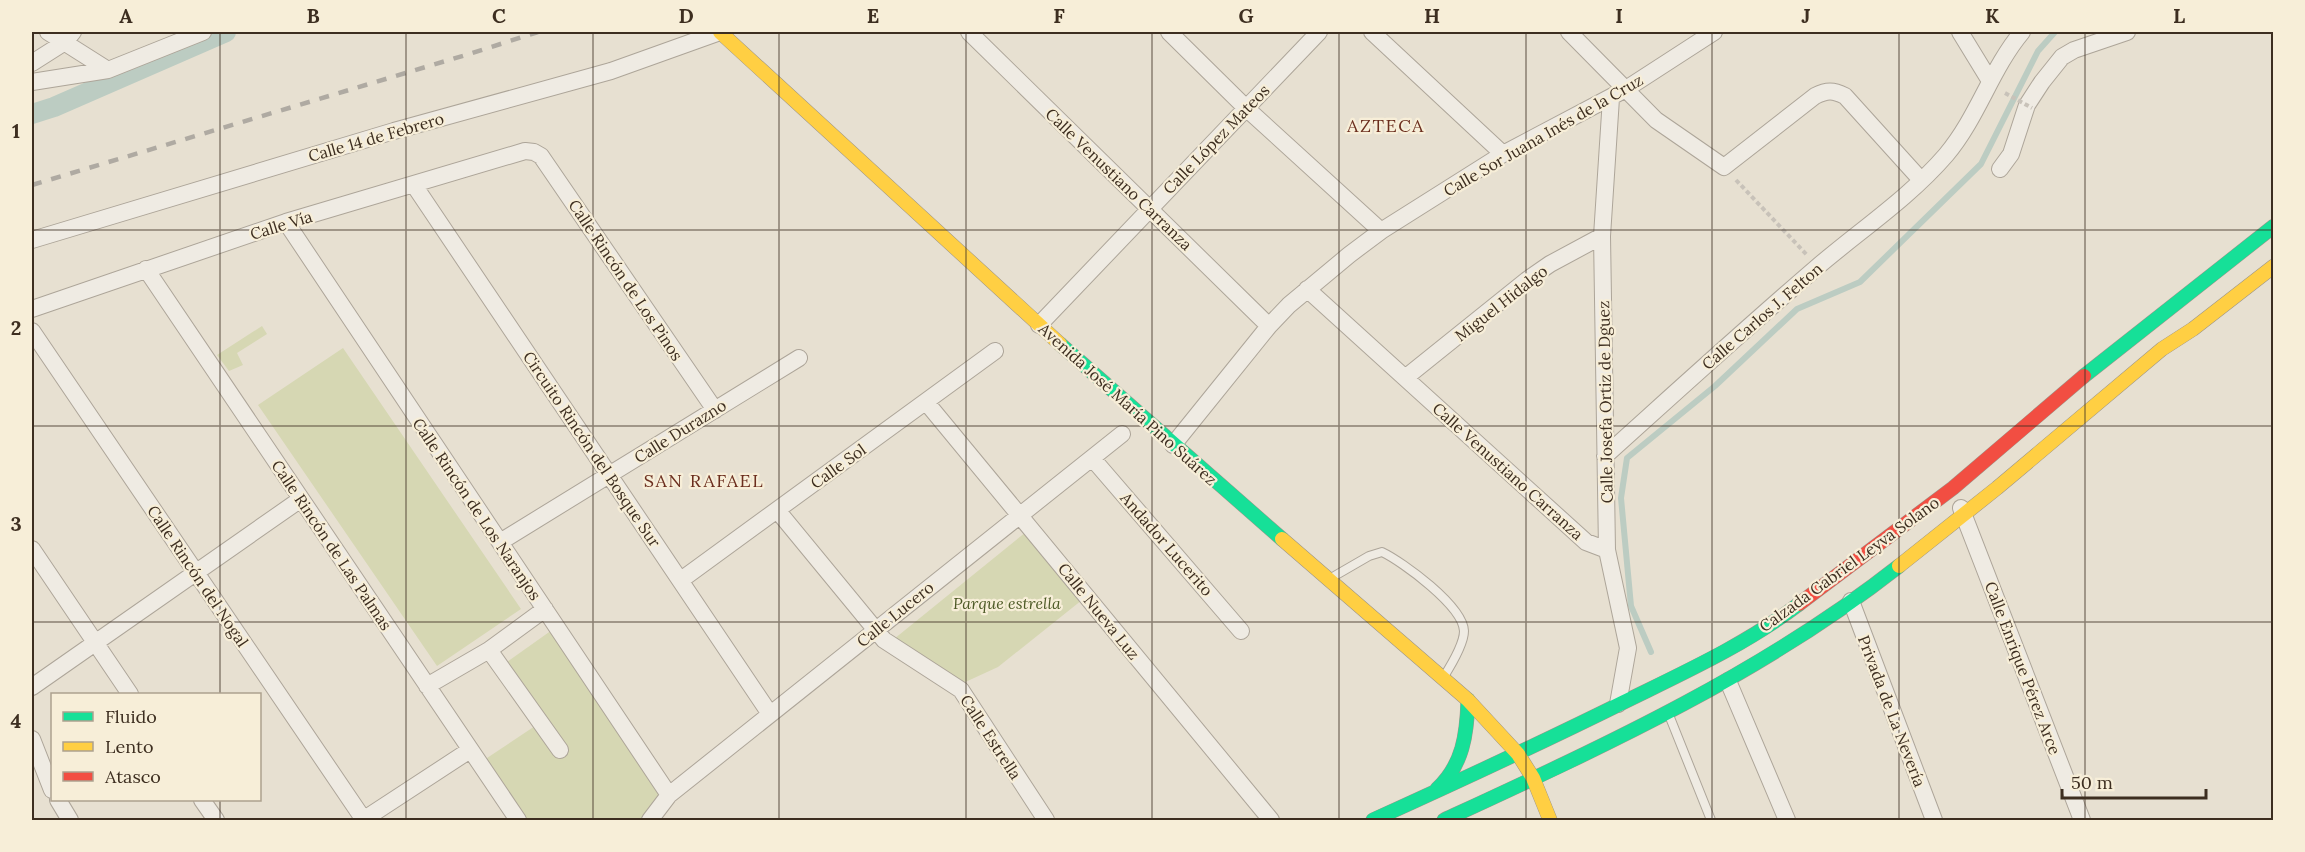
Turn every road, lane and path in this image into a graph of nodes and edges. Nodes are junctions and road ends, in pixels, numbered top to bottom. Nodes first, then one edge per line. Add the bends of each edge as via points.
1 (48, 32) edge
2 (203, 32) edge
3 (720, 32) edge
4 (969, 32) edge
5 (1170, 32) edge
6 (1319, 32) edge
7 (1372, 32) edge
8 (1569, 32) edge
9 (1714, 32) edge
10 (1960, 32) edge
11 (2022, 32) edge
12 (2127, 32) edge
13 (69, 37) edge
14 (32, 63) edge
15 (108, 70) junction
16 (1990, 81) junction
17 (32, 82) edge
18 (1626, 89) junction
19 (2005, 93) dead end
20 (1611, 98) junction
21 (1246, 108) junction
22 (2032, 108) dead end
23 (534, 152) joint
24 (1503, 154) junction
25 (1724, 167) junction
26 (2000, 169) dead end
27 (1921, 180) junction
28 (414, 185) junction
29 (1150, 209) junction
30 (286, 222) junction
31 (2274, 226) edge
32 (1381, 231) junction
33 (1602, 236) junction
34 (32, 240) edge
35 (1818, 266) junction
36 (2274, 266) edge
37 (146, 269) junction
38 (1307, 289) junction
39 (32, 309) edge
40 (2184, 317) junction
41 (1039, 325) junction
42 (1269, 326) junction
43 (32, 331) edge
44 (995, 351) dead end
45 (800, 358) dead end
46 (1405, 378) junction
47 (926, 402) junction
48 (715, 410) junction
49 (1122, 434) dead end
50 (1173, 445) junction
51 (1605, 456) junction
52 (1092, 458) junction
53 (610, 475) junction
54 (1953, 488) junction
55 (301, 499) junction
56 (777, 510) junction
57 (1020, 515) junction
58 (1964, 515) junction
59 (500, 542) junction
60 (32, 549) edge
61 (1607, 550) junction
62 (195, 572) junction
63 (681, 580) junction
64 (1328, 580) junction
65 (1851, 601) junction
66 (545, 609) junction
67 (876, 630) junction
68 (1241, 631) dead end
69 (95, 643) junction
70 (489, 650) junction
71 (1443, 678) junction
72 (1728, 681) junction
73 (427, 686) junction
74 (32, 687) edge
75 (129, 693) edge
76 (1468, 700) junction
77 (1618, 704) junction
78 (1667, 712) junction
79 (770, 714) junction
80 (32, 739) edge
81 (470, 750) junction
82 (560, 750) dead end
83 (1518, 754) junction
84 (1533, 778) junction
85 (51, 787) edge
86 (669, 795) junction
87 (1430, 795) junction
88 (59, 801) edge
89 (203, 801) edge
90 (70, 820) edge
91 (216, 820) edge
92 (364, 820) edge
93 (518, 820) edge
94 (650, 820) edge
95 (1046, 820) edge
96 (1271, 820) edge
97 (1373, 820) edge
98 (1444, 820) edge
99 (1550, 820) edge
100 (1712, 820) edge
101 (1787, 820) edge
102 (1934, 820) edge
103 (2082, 820) edge

1 - 13 street
2 - 15 street
3 - 34 street, Calle 14 de Febrero via 611,71 394,131
3 - 41 main road, Avenida José María Pino Suárez
4 - 29 street, Calle Venustiano Carranza
5 - 21 street
6 - 21 street, Calle López Mateos
7 - 24 street
8 - 18 street
9 - 18 street, Calle Sor Juana Inés de la Cruz
10 - 16 street
11 - 16 street, Calle Carlos J. Felton
12 - 26 street via 2061,57 2031,98 2011,154
13 - 14 street
13 - 15 street
15 - 17 street
16 - 27 street, Calle Carlos J. Felton via 1965,130
18 - 20 street, Calle Sor Juana Inés de la Cruz
18 - 25 street via 1656,120
19 - 22 path, bridge
20 - 24 street, Calle Sor Juana Inés de la Cruz
20 - 33 street, Calle Josefa Ortiz de Dguez
21 - 29 street, Calle López Mateos
21 - 32 street
23 - 28 street, Calle Vía via 525,151
23 - 48 street, Calle Rincón de Los Pinos via 541,156
24 - 32 street, Calle Sor Juana Inés de la Cruz
25 - 27 street via 1826,90 1845,96
25 - 35 path
27 - 35 street, Calle Carlos J. Felton
28 - 30 street, Calle Vía
28 - 53 street, Circuito Rincón del Bosque Sur
29 - 41 street, Calle López Mateos
29 - 42 street, Calle Venustiano Carranza
30 - 37 street, Calle Vía
30 - 59 street, Calle Rincón de Los Naranjos
31 - 40 main road, Calzada Gabriel Leyva Solano
32 - 38 street, Calle Sor Juana Inés de la Cruz
33 - 46 street, Miguel Hidalgo via 1527,280
33 - 51 street, Calle Josefa Ortiz de Dguez
35 - 51 street, Calle Carlos J. Felton
36 - 40 main road, Calzada Gabriel Leyva Solano
37 - 39 street, Calle Vía
37 - 55 street, Calle Rincón de Las Palmas
38 - 42 street, Calle Sor Juana Inés de la Cruz
38 - 46 street, Calle Venustiano Carranza
40 - 54 main road, Calzada Gabriel Leyva Solano via 2113,351
40 - 58 main road, Calzada Gabriel Leyva Solano via 2162,349
41 - 50 main road, Avenida José María Pino Suárez
42 - 50 street, Calle Sor Juana Inés de la Cruz
43 - 62 street, Calle Rincón del Nogal
44 - 47 street, Calle Sol
45 - 48 street, Calle Durazno
46 - 61 street, Calle Venustiano Carranza via 1586,542
47 - 56 street, Calle Sol
47 - 57 street, Calle Nueva Luz
48 - 53 street, Calle Durazno
49 - 52 street, Calle Lucero
50 - 64 main road, Avenida José María Pino Suárez
51 - 61 street, Calle Josefa Ortiz de Dguez
52 - 57 street, Calle Lucero
52 - 68 street, Andador Lucerito
53 - 59 street, Calle Durazno
53 - 63 street, Circuito Rincón del Bosque Sur
54 - 58 street, Calle Enrique Pérez Arce
54 - 77 main road, Calzada Gabriel Leyva Solano via 1772,624 1724,653
55 - 62 street
55 - 73 street, Calle Rincón de Las Palmas
56 - 63 street, Calle Sol
56 - 67 street, Calle Estrella
57 - 67 street, Calle Lucero
57 - 96 street, Calle Nueva Luz
58 - 65 main road, Calzada Gabriel Leyva Solano
58 - 103 street, Calle Enrique Pérez Arce
59 - 66 street, Calle Rincón de Los Naranjos
60 - 69 street
61 - 77 street, Calle Josefa Ortiz de Dguez via 1628,648
62 - 69 street
62 - 92 street, Calle Rincón del Nogal
63 - 79 street, Circuito Rincón del Bosque Sur
64 - 71 main road, Avenida José María Pino Suárez
64 - 71 lane via 1382,552 1420,577 1446,600 1464,631
65 - 72 main road, Calzada Gabriel Leyva Solano
65 - 102 street, Privada de La Nevería
66 - 70 street
66 - 86 street, Calle Rincón de Los Naranjos
67 - 79 street, Calle Lucero
67 - 95 street, Calle Estrella via 884,640 961,690
69 - 74 street
69 - 75 street
70 - 73 street
70 - 82 street
71 - 76 main road, Avenida José María Pino Suárez
72 - 78 main road, Calzada Gabriel Leyva Solano
72 - 101 street
73 - 81 street, Calle Rincón de Las Palmas
76 - 83 main road, Avenida José María Pino Suárez
76 - 87 main road via 1466,742 1460,758 1443,785
77 - 83 main road, Calzada Gabriel Leyva Solano
78 - 84 main road, Calzada Gabriel Leyva Solano
78 - 100 lane
79 - 86 street, Calle Lucero
80 - 85 street
81 - 92 street
81 - 93 street, Calle Rincón de Las Palmas
83 - 84 main road, Avenida José María Pino Suárez
83 - 87 main road, Calzada Gabriel Leyva Solano
84 - 98 main road, Calzada Gabriel Leyva Solano
84 - 99 main road, Avenida José María Pino Suárez
86 - 94 street, Calle Lucero
87 - 97 main road, Calzada Gabriel Leyva Solano
88 - 90 street
89 - 91 street

